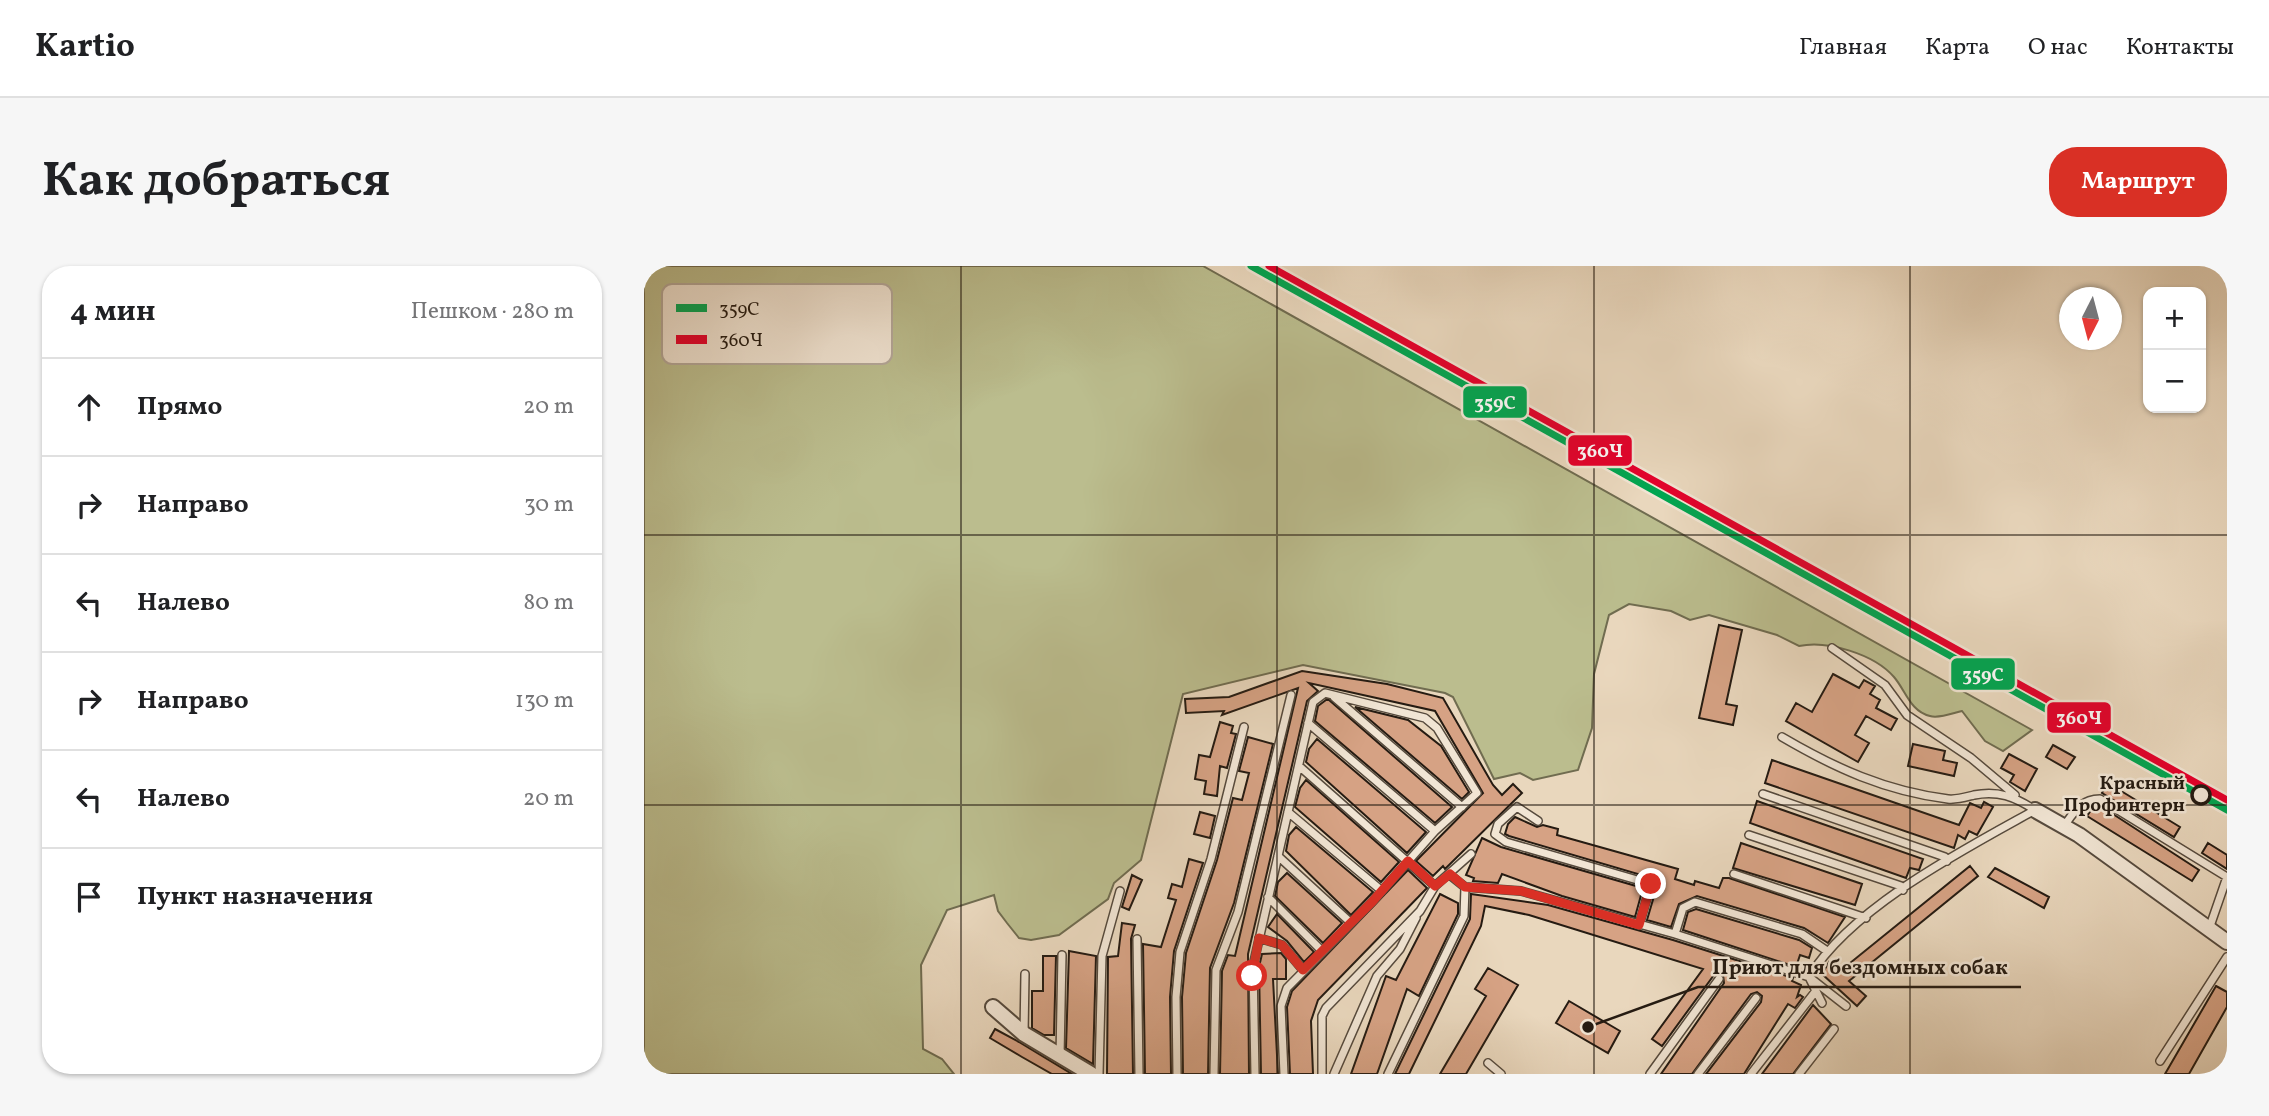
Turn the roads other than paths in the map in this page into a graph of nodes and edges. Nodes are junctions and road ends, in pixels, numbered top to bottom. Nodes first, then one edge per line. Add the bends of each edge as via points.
1 (1832, 648) dead end
2 (1331, 694) junction
3 (1291, 695) dead end
4 (1308, 723) junction
5 (1244, 727) dead end
6 (1782, 737) dead end
7 (1299, 766) junction
8 (1763, 794) dead end
9 (2021, 800) junction
10 (1462, 807) junction
11 (2035, 810) junction
12 (1288, 812) junction
13 (1538, 821) dead end
14 (2064, 826) junction
15 (1436, 831) junction
16 (1749, 835) dead end
17 (1471, 854) dead end
18 (1278, 856) junction
19 (1408, 861) junction
20 (1947, 861) junction
21 (1450, 874) junction
22 (1734, 874) dead end
23 (2227, 877) edge
24 (1435, 886) junction
25 (1465, 887) junction
26 (1903, 890) junction
27 (1120, 891) dead end
28 (1382, 891) junction
29 (1268, 897) junction
30 (1420, 911) junction
31 (1866, 918) junction
32 (1350, 922) junction
33 (1639, 925) junction
34 (2209, 929) junction
35 (1675, 934) junction
36 (1259, 938) junction
37 (1137, 939) dead end
38 (2227, 942) edge
39 (1322, 951) junction
40 (1827, 951) junction
41 (1062, 955) dead end
42 (2227, 957) edge
43 (1303, 970) junction
44 (1025, 974) dead end
45 (1809, 977) junction
46 (1719, 979) dead end
47 (1815, 992) junction
48 (1756, 998) dead end
49 (1822, 1003) dead end
50 (1846, 1006) dead end
51 (992, 1007) dead end
52 (1834, 1028) dead end
53 (1024, 1034) junction
54 (1060, 1057) junction
55 (2160, 1061) dead end
56 (1488, 1063) dead end
57 (1091, 1074) edge
58 (1099, 1074) edge
59 (1139, 1074) edge
60 (1177, 1074) edge
61 (1214, 1074) edge
62 (1255, 1074) edge
63 (1284, 1074) edge
64 (1322, 1074) edge
65 (1334, 1074) edge
66 (1388, 1074) edge
67 (1501, 1074) edge
68 (1650, 1074) edge
69 (1698, 1074) edge
70 (1751, 1074) edge
71 (1799, 1074) edge

1 - 9 lane via 1885,685 1907,715 1971,758
2 - 4 lane via 1317,696
2 - 10 lane
2 - 10 lane via 1419,715 1433,724 1477,793
3 - 61 lane via 1238,912 1216,970
4 - 7 lane
4 - 15 lane
5 - 60 lane via 1211,859 1180,952
6 - 9 lane via 1829,765 1871,781 1946,799 1996,793
7 - 12 lane
7 - 19 lane
8 - 20 lane
9 - 11 lane
10 - 15 lane
11 - 14 street
11 - 20 lane
12 - 18 lane
12 - 28 lane
13 - 33 lane via 1517,807 1498,824 1495,834 1507,842 1651,884
14 - 23 lane via 2078,806 2100,799
14 - 34 street
15 - 19 lane
16 - 26 lane
17 - 21 lane
18 - 29 lane
18 - 32 lane
19 - 24 lane
19 - 28 lane
20 - 26 lane
21 - 24 lane
21 - 25 lane
22 - 31 lane
23 - 34 lane
24 - 30 lane
25 - 33 lane via 1521,891
25 - 66 lane via 1464,916
26 - 31 lane
27 - 58 lane via 1102,956
28 - 32 lane
29 - 36 lane
29 - 39 lane
30 - 64 lane via 1326,1008 1322,1016
30 - 65 lane via 1400,949 1377,976
31 - 40 lane
32 - 39 lane
33 - 35 lane
34 - 38 street
35 - 40 lane via 1683,908 1695,902 1802,934
35 - 45 lane
36 - 43 lane via 1282,945
36 - 62 lane via 1252,976
37 - 59 lane
39 - 43 lane
40 - 45 lane
41 - 54 lane
42 - 55 lane
43 - 63 lane via 1282,1000
44 - 53 lane
45 - 47 lane
45 - 50 lane
46 - 68 lane
47 - 49 lane
47 - 70 lane
48 - 69 lane
51 - 53 street
52 - 71 lane
53 - 54 street
54 - 57 street
56 - 67 lane

